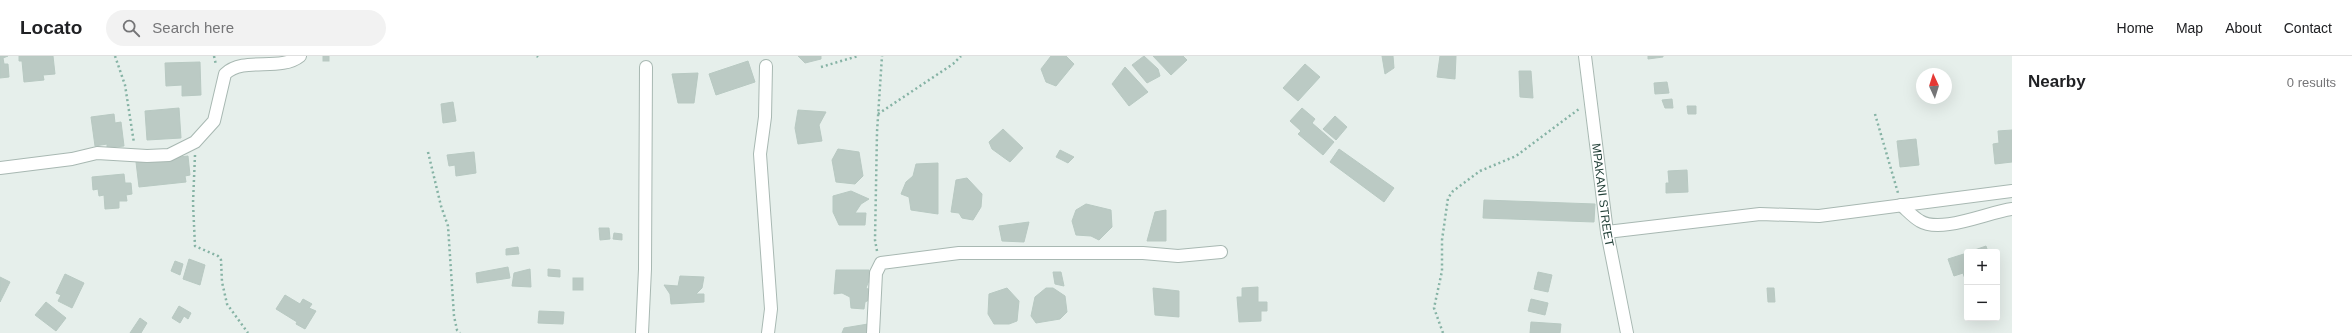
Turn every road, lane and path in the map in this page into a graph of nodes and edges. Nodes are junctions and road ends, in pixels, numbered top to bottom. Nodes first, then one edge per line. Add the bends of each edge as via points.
1 (115, 56) edge
2 (300, 56) edge
3 (858, 56) edge
4 (882, 56) edge
5 (961, 56) edge
6 (1585, 56) edge
7 (766, 66) dead end
8 (646, 67) dead end
9 (821, 67) dead end
10 (1591, 100) junction
11 (878, 114) junction
12 (1875, 114) dead end
13 (195, 142) junction
14 (428, 152) dead end
15 (135, 155) junction
16 (0, 168) edge
17 (2012, 191) edge
18 (1901, 205) junction
19 (2012, 209) edge
20 (1607, 232) junction
21 (1221, 252) dead end
22 (880, 263) junction
23 (248, 333) edge
24 (460, 333) edge
25 (642, 333) edge
26 (768, 333) edge
27 (873, 333) edge
28 (1443, 333) edge
29 (1627, 333) edge

1 - 15 path via 125,85
2 - 13 street via 282,62 228,70 214,121
3 - 9 path
4 - 11 path
5 - 11 path
6 - 10 street, MPAKANI STREET
7 - 26 street via 765,117 760,154 771,309
8 - 25 street via 646,269
10 - 20 street, MPAKANI STREET
10 - 28 path via 1516,156 1480,171 1453,191 1448,198 1442,240 1442,271 1434,308
11 - 22 path via 874,240
12 - 18 path
13 - 15 street via 169,155
13 - 23 path via 195,246 218,256 221,260 227,304 239,324
14 - 24 path via 448,226 454,316
15 - 16 street via 97,153 72,159
17 - 18 street
18 - 19 street via 1921,222 1933,225 1950,224
18 - 20 street via 1819,216 1760,214
20 - 29 street, MPAKANI STREET
21 - 22 street via 1178,256 1143,253 959,253
22 - 27 street via 876,273

